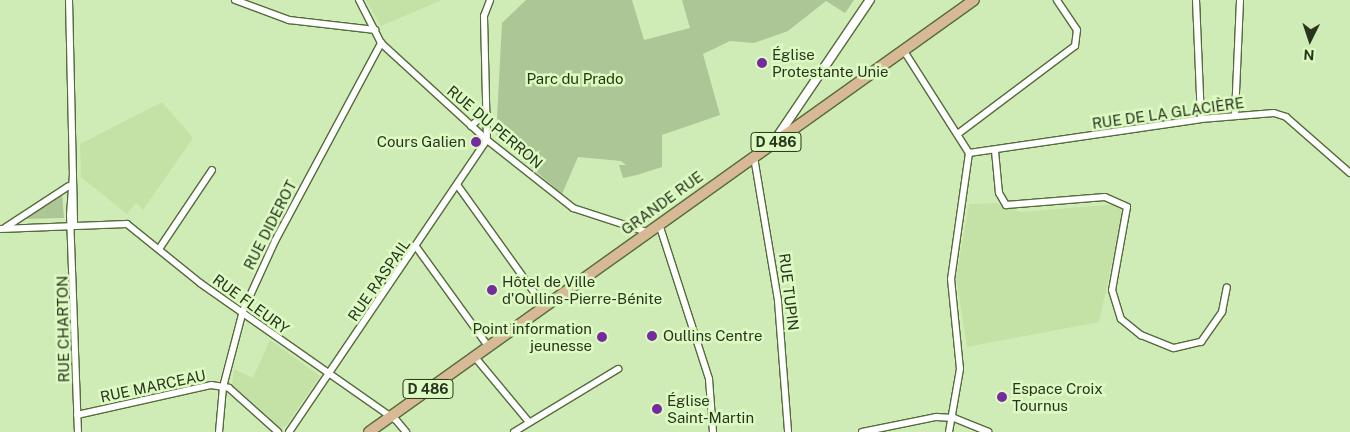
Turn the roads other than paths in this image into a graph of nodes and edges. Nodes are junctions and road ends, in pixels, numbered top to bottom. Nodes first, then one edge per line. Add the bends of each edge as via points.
1 (69, 0) edge
2 (235, 0) edge
3 (359, 0) edge
4 (490, 0) edge
5 (870, 0) edge
6 (1057, 0) edge
7 (1196, 0) edge
8 (1240, 0) edge
9 (972, 1) edge
10 (375, 30) junction
11 (381, 43) junction
12 (904, 51) junction
13 (486, 112) junction
14 (1235, 115) junction
15 (1201, 119) junction
16 (471, 126) junction
17 (959, 133) junction
18 (487, 140) junction
19 (773, 144) junction
20 (996, 151) junction
21 (969, 153) junction
22 (754, 157) junction
23 (212, 170) dead end
24 (1350, 173) edge
25 (73, 174) junction
26 (69, 186) junction
27 (458, 186) junction
28 (659, 224) junction
29 (74, 226) junction
30 (3, 228) edge
31 (647, 232) junction
32 (416, 248) junction
33 (159, 249) junction
34 (1227, 287) dead end
35 (544, 306) junction
36 (242, 313) junction
37 (488, 346) junction
38 (474, 356) junction
39 (618, 369) dead end
40 (329, 374) junction
41 (222, 387) junction
42 (77, 415) junction
43 (390, 416) junction
44 (954, 418) junction
45 (529, 422) junction
46 (78, 432) edge
47 (219, 432) edge
48 (278, 432) edge
49 (289, 432) edge
50 (369, 432) edge
51 (406, 432) edge
52 (514, 432) edge
53 (713, 432) edge
54 (788, 432) edge
55 (862, 432) edge
56 (949, 432) edge
57 (988, 432) edge

1 - 25 street, RUE CHARTON
2 - 10 street via 289,20
3 - 10 street, RUE DU PERRON
4 - 13 street via 484,16
5 - 19 street
6 - 17 street via 1077,30 1075,46
7 - 15 street
8 - 14 street
9 - 12 main road, GRANDE RUE / D 486
10 - 11 street, RUE DU PERRON
11 - 16 street, RUE DU PERRON
11 - 36 street, RUE DIDEROT via 275,241
12 - 17 street
12 - 19 main road, GRANDE RUE / D 486
13 - 16 street via 481,122
13 - 18 street
14 - 15 street, RUE DE LA GLACIÈRE
14 - 24 street, RUE DE LA GLACIÈRE via 1274,113 1286,117
15 - 20 street, RUE DE LA GLACIÈRE
16 - 18 street, RUE DU PERRON
17 - 21 street
18 - 27 street, RUE RASPAIL
18 - 31 street, RUE DU PERRON via 573,208
19 - 22 main road, GRANDE RUE / D 486
20 - 21 street, RUE DE LA GLACIÈRE
20 - 34 street via 1002,200 1020,204 1105,197 1124,203 1127,213 1112,290 1114,306 1121,319 1158,343 1174,348 1200,342 1222,312
21 - 44 street via 950,282 960,356
22 - 28 main road, GRANDE RUE / D 486
22 - 54 street, RUE TUPIN via 778,301
23 - 33 street
25 - 26 street, RUE CHARTON
25 - 29 street, RUE CHARTON via 77,186
26 - 29 street, RUE CHARTON
26 - 30 street
27 - 32 street, RUE RASPAIL
27 - 35 street
28 - 31 main road, GRANDE RUE / D 486
28 - 53 street via 708,379
29 - 30 street, RUE FLEURY
29 - 33 street, RUE FLEURY via 127,224
29 - 42 street, RUE CHARTON
31 - 35 main road, GRANDE RUE / D 486
32 - 37 street
32 - 40 street, RUE RASPAIL
33 - 36 street, RUE FLEURY
35 - 37 main road, GRANDE RUE / D 486
36 - 40 street, RUE FLEURY
36 - 41 street, RUE DIDEROT
37 - 38 main road, GRANDE RUE / D 486
38 - 43 main road, GRANDE RUE / D 486
38 - 45 street
39 - 45 street
40 - 43 street, RUE FLEURY
40 - 49 street, RUE RASPAIL
41 - 42 street, RUE MARCEAU via 211,385
41 - 47 street, RUE DIDEROT
41 - 48 street, RUE MARCEAU
42 - 46 street, RUE CHARTON
43 - 50 main road, GRANDE RUE / D 486
43 - 51 street, RUE FLEURY
44 - 55 street via 936,417
44 - 56 street
44 - 57 street
45 - 52 street

